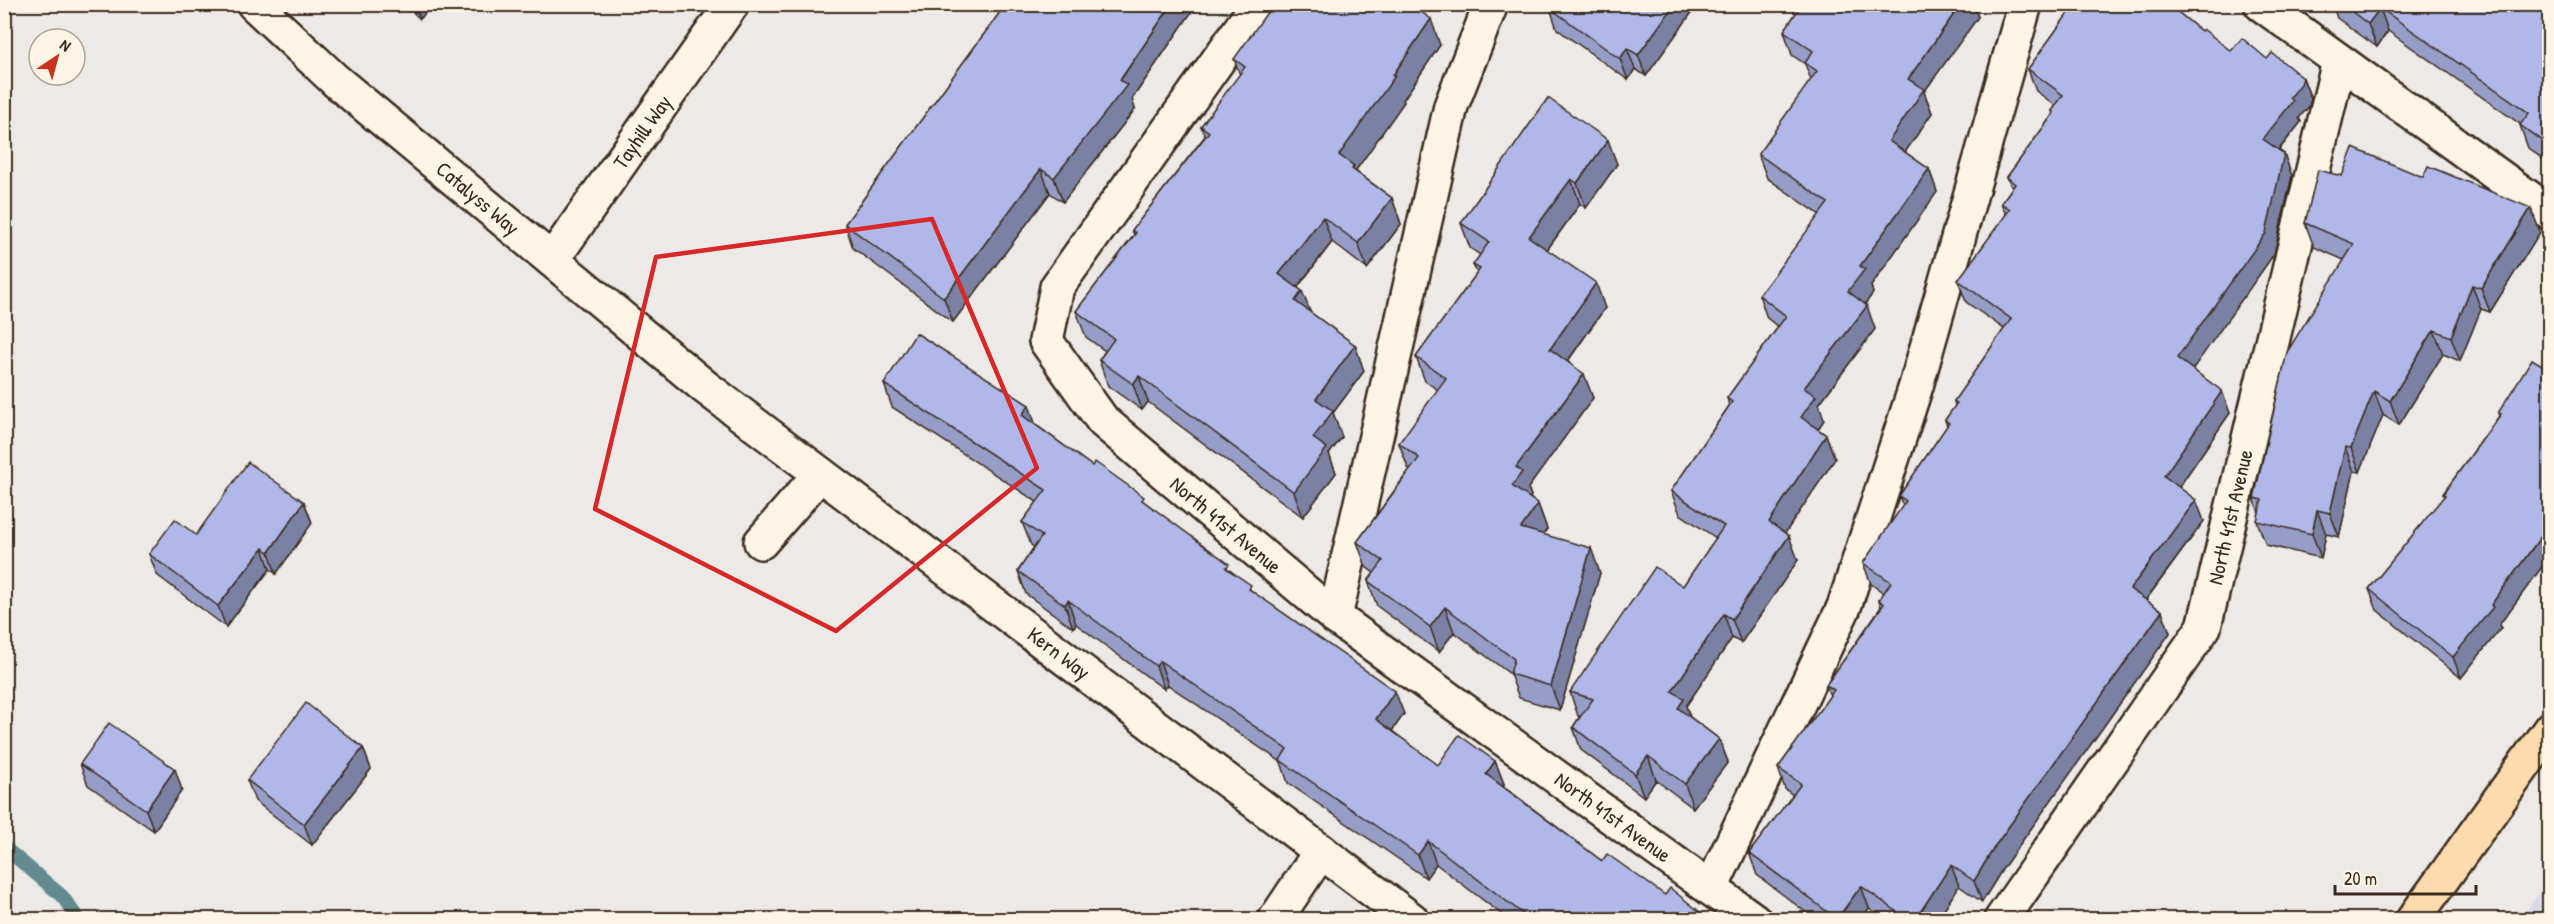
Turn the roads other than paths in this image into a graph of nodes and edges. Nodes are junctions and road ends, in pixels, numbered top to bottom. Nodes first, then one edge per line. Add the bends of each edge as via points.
1 (254, 4) edge
2 (732, 4) edge
3 (1258, 4) edge
4 (1491, 4) edge
5 (2025, 4) edge
6 (2261, 4) edge
7 (2339, 61) junction
8 (2550, 213) edge
9 (552, 260) junction
10 (705, 387) joint
11 (820, 474) junction
12 (761, 543) dead end
13 (1335, 617) junction
14 (2550, 729) edge
15 (1321, 850) junction
16 (1712, 888) junction
17 (1275, 920) edge
18 (1412, 920) edge
19 (1754, 920) edge
20 (2001, 920) edge
21 (2413, 920) edge

1 - 9 street, Catalyss Way via 336,81
2 - 9 street, Tayhill Way
3 - 13 street, North 41st Avenue via 1057,287 1047,340 1103,421
4 - 13 street via 1451,106
5 - 16 street via 1916,386 1844,607
6 - 7 street
7 - 8 street
7 - 20 street, North 41st Avenue via 2204,627
9 - 10 street, Catalyss Way
10 - 11 street, Kern Way
11 - 12 street
11 - 15 street, Kern Way
13 - 16 street, North 41st Avenue
14 - 21 main road
15 - 17 street
15 - 18 street, Kern Way
16 - 19 street, North 41st Avenue

